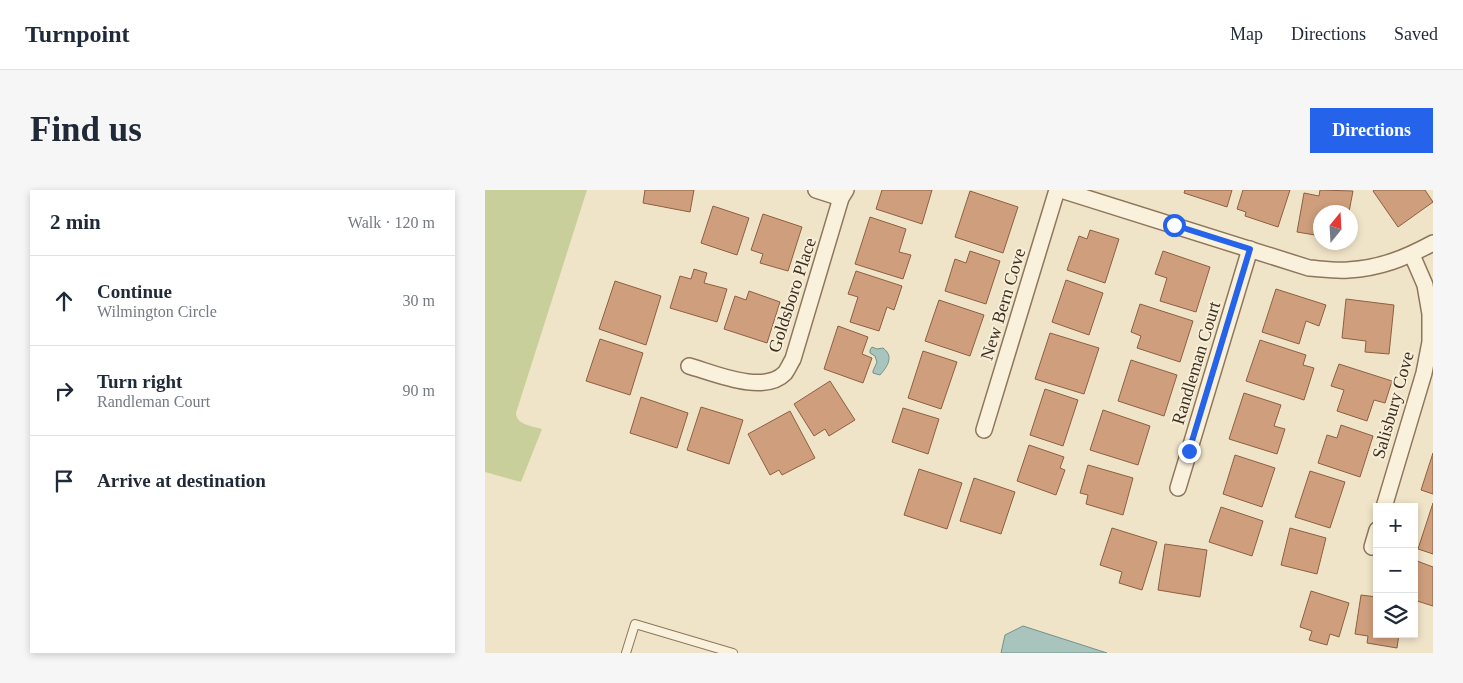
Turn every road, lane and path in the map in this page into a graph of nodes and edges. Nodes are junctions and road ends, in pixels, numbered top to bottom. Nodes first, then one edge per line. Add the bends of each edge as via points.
1 (816, 190) edge
2 (1059, 190) edge
3 (844, 194) edge
4 (1433, 242) edge
5 (1250, 249) junction
6 (1411, 255) junction
7 (689, 366) dead end
8 (983, 430) dead end
9 (1177, 488) dead end
10 (1385, 503) edge
11 (1373, 544) edge
12 (1372, 547) dead end
13 (626, 653) edge
14 (733, 653) edge

1 - 3 street
2 - 5 street
2 - 8 street, New Bern Cove
3 - 7 street, Goldsboro Place via 793,360 784,374 754,384
4 - 6 street
5 - 6 street via 1309,268 1347,271 1385,265
5 - 9 street, Randleman Court
6 - 10 street, Salisbury Cove via 1425,285 1430,342 1424,373
11 - 12 street
13 - 14 lane via 635,624

